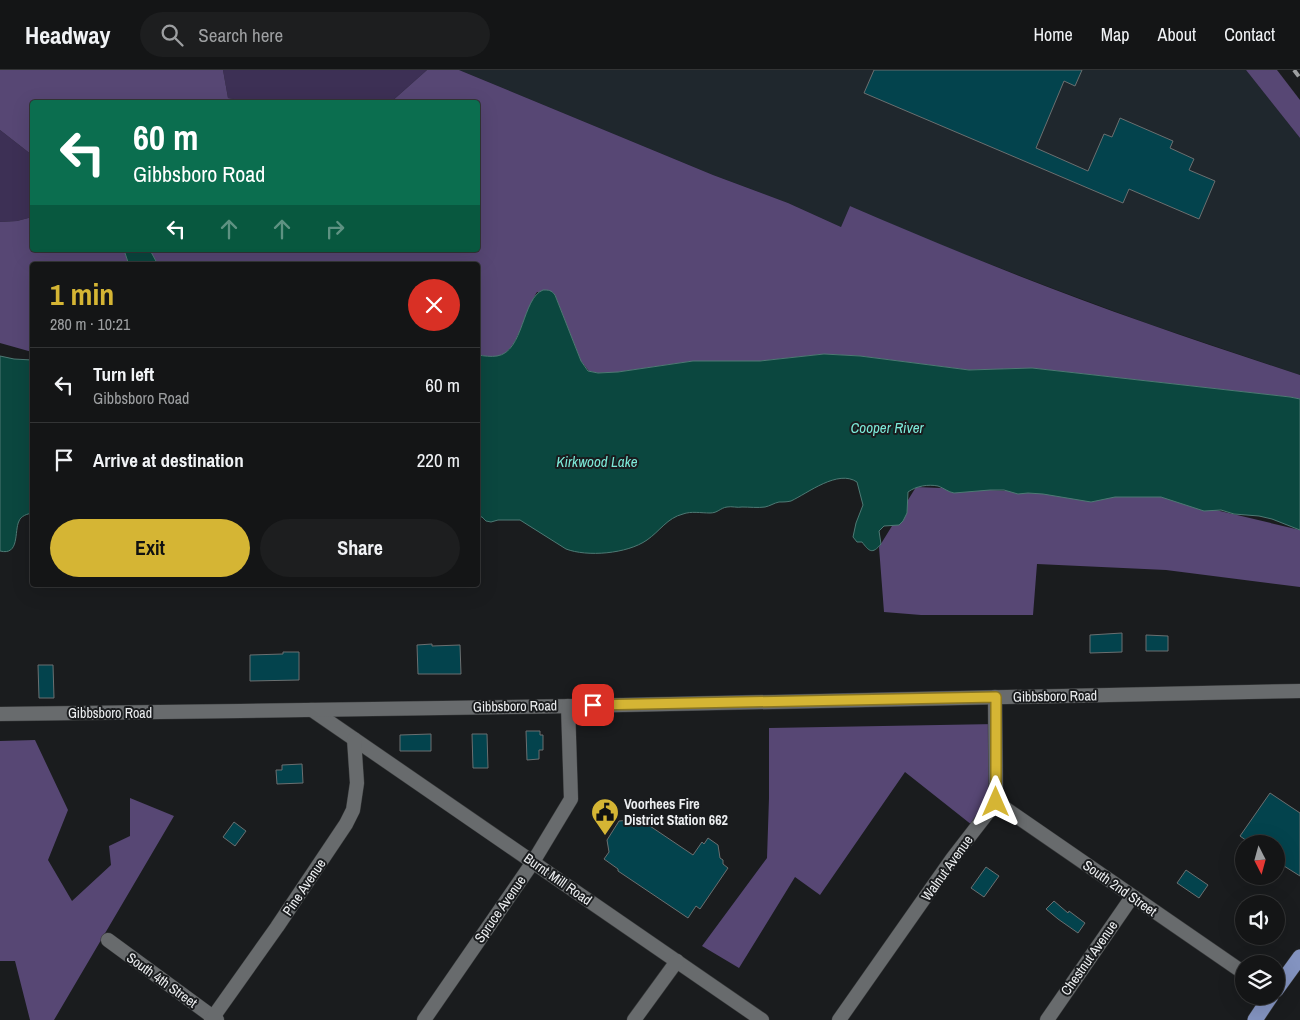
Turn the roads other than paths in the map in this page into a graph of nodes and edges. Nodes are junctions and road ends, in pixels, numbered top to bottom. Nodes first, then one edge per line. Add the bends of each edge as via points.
1 (1300, 691) edge
2 (996, 697) junction
3 (568, 706) junction
4 (312, 710) junction
5 (0, 714) edge
6 (354, 738) junction
7 (996, 802) junction
8 (533, 862) junction
9 (1132, 896) junction
10 (108, 940) dead end
11 (1300, 957) edge
12 (677, 961) junction
13 (1235, 967) edge
14 (1285, 978) edge
15 (1265, 1005) edge
16 (214, 1019) edge
17 (424, 1020) edge
18 (634, 1020) edge
19 (762, 1020) edge
20 (839, 1020) edge
21 (1047, 1020) edge
22 (1255, 1020) edge

1 - 2 street, Gibbsboro Road
2 - 3 street, Gibbsboro Road
2 - 7 street
3 - 4 street, Gibbsboro Road
3 - 8 street, Spruce Avenue via 571,799
4 - 5 street, Gibbsboro Road
4 - 6 street, Burnt Mill Road
6 - 8 street, Burnt Mill Road
6 - 16 street, Pine Avenue via 358,783 353,810
7 - 9 street, South 2nd Street
7 - 20 street, Walnut Avenue
8 - 12 street, Burnt Mill Road
8 - 17 street, Spruce Avenue
9 - 13 street, South 2nd Street
9 - 21 street, Chestnut Avenue
10 - 16 street, South 4th Street
11 - 14 main road
12 - 18 street
12 - 19 street, Burnt Mill Road
15 - 22 main road

